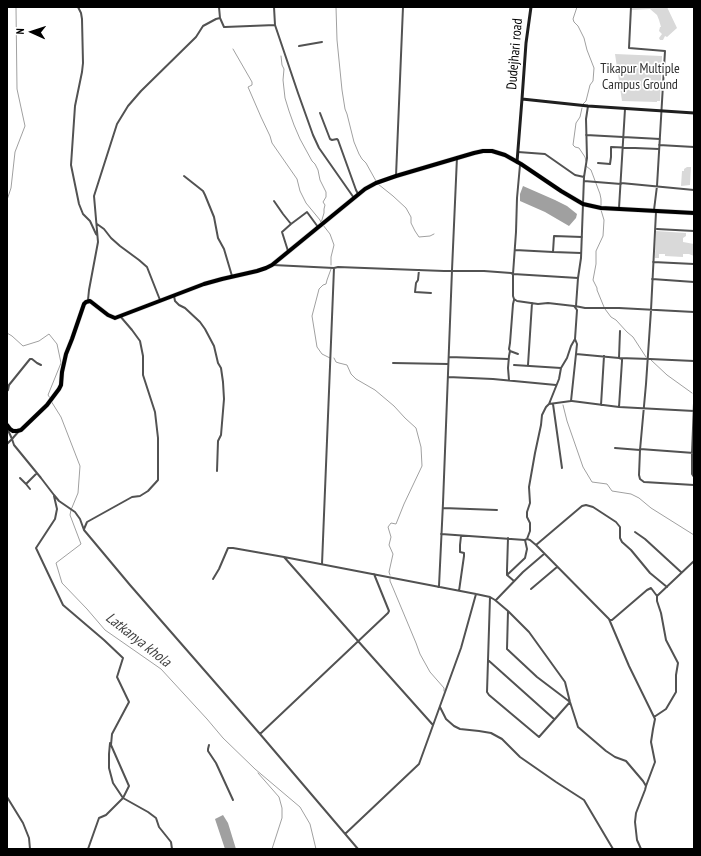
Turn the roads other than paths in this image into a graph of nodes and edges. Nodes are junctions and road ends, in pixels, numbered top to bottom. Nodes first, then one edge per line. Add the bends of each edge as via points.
1 (78, 7) edge
2 (219, 7) edge
3 (274, 7) edge
4 (403, 7) edge
5 (531, 7) edge
6 (632, 7) edge
7 (220, 18) junction
8 (275, 25) junction
9 (322, 42) dead end
10 (299, 46) dead end
11 (522, 99) junction
12 (588, 106) junction
13 (625, 109) junction
14 (661, 111) junction
15 (320, 113) dead end
16 (694, 113) edge
17 (586, 135) junction
18 (623, 137) junction
19 (660, 139) junction
20 (659, 145) junction
21 (694, 146) edge
22 (623, 148) junction
23 (659, 149) junction
24 (518, 152) junction
25 (458, 157) junction
26 (519, 163) junction
27 (598, 163) dead end
28 (184, 176) dead end
29 (396, 176) junction
30 (584, 177) junction
31 (584, 181) junction
32 (621, 184) junction
33 (657, 186) junction
34 (694, 190) edge
35 (358, 194) junction
36 (354, 198) junction
37 (274, 201) dead end
38 (583, 204) junction
39 (618, 209) junction
40 (655, 212) junction
41 (694, 214) edge
42 (97, 223) junction
43 (291, 224) junction
44 (321, 225) junction
45 (656, 229) dead end
46 (694, 232) edge
47 (98, 235) junction
48 (582, 237) junction
49 (515, 250) junction
50 (288, 251) junction
51 (553, 252) junction
52 (581, 253) junction
53 (653, 262) junction
54 (272, 264) junction
55 (694, 264) edge
56 (334, 268) junction
57 (419, 270) junction
58 (452, 270) junction
59 (514, 274) junction
60 (232, 277) junction
61 (578, 278) junction
62 (652, 279) junction
63 (694, 282) edge
64 (431, 293) dead end
65 (174, 295) junction
66 (514, 299) junction
67 (88, 301) junction
68 (160, 301) junction
69 (532, 303) junction
70 (575, 306) junction
71 (651, 310) junction
72 (694, 312) edge
73 (120, 316) junction
74 (620, 331) dead end
75 (575, 339) junction
76 (510, 351) junction
77 (518, 354) dead end
78 (576, 354) junction
79 (604, 356) junction
80 (448, 357) junction
81 (619, 358) junction
82 (508, 359) junction
83 (648, 359) junction
84 (694, 361) edge
85 (393, 362) dead end
86 (448, 364) junction
87 (41, 365) dead end
88 (514, 365) dead end
89 (528, 365) junction
90 (561, 368) junction
91 (448, 377) junction
92 (509, 380) junction
93 (556, 385) junction
94 (7, 391) edge
95 (571, 402) junction
96 (694, 403) edge
97 (549, 404) junction
98 (553, 404) junction
99 (601, 405) junction
100 (619, 407) junction
101 (643, 408) junction
102 (694, 411) edge
103 (7, 426) edge
104 (17, 431) junction
105 (12, 439) junction
106 (7, 444) edge
107 (615, 448) dead end
108 (640, 450) junction
109 (693, 453) edge
110 (562, 468) dead end
111 (217, 471) dead end
112 (37, 473) junction
113 (694, 477) edge
114 (20, 478) dead end
115 (26, 484) junction
116 (694, 485) edge
117 (30, 489) dead end
118 (54, 495) junction
119 (443, 508) junction
120 (497, 510) dead end
121 (84, 530) junction
122 (635, 532) dead end
123 (441, 534) junction
124 (461, 536) junction
125 (508, 538) junction
126 (526, 539) junction
127 (536, 546) junction
128 (544, 554) junction
129 (284, 557) junction
130 (694, 561) edge
131 (322, 564) junction
132 (556, 567) junction
133 (682, 572) junction
134 (374, 574) junction
135 (507, 575) junction
136 (213, 579) dead end
137 (514, 581) junction
138 (438, 587) junction
139 (667, 587) junction
140 (531, 589) dead end
141 (459, 591) junction
142 (476, 594) junction
143 (657, 596) junction
144 (490, 597) junction
145 (496, 600) junction
146 (508, 610) junction
147 (609, 619) junction
148 (358, 641) junction
149 (488, 660) junction
150 (570, 702) junction
151 (440, 707) junction
152 (654, 717) junction
153 (554, 719) junction
154 (433, 725) junction
155 (112, 734) junction
156 (260, 734) junction
157 (210, 745) dead end
158 (646, 786) junction
159 (7, 797) edge
160 (123, 798) junction
161 (233, 800) dead end
162 (345, 834) junction
163 (30, 849) edge
164 (88, 849) edge
165 (172, 849) edge
166 (358, 849) edge
167 (613, 849) edge
168 (641, 849) edge

1 - 47 street via 82,19 83,63 75,106 71,165 79,204
2 - 7 street
3 - 8 street
4 - 29 street
5 - 11 street, Dudejhari road
6 - 14 street via 629,48 665,51
7 - 8 street via 226,28
7 - 42 street via 203,26 196,37 141,91 117,124 94,196
8 - 36 street via 313,136
9 - 10 street
11 - 12 street, Dudejhari road
11 - 24 street
12 - 13 street, Dudejhari road
12 - 17 street
13 - 14 street, Dudejhari road
13 - 18 street
14 - 16 street, Dudejhari road
14 - 19 street
15 - 35 street via 330,139 338,140
17 - 18 street
17 - 30 street via 587,158
18 - 19 street
18 - 22 street
19 - 20 street
20 - 21 street
20 - 23 street
22 - 23 street
22 - 27 street via 611,147 610,164
22 - 32 street
23 - 33 street
24 - 26 street
24 - 30 street via 545,154 575,176
25 - 26 main road via 492,151
25 - 29 main road
25 - 58 street
26 - 38 main road
26 - 49 street
28 - 60 street via 205,195
29 - 35 main road via 370,185
30 - 31 street
31 - 32 street
31 - 38 street
32 - 33 street
32 - 39 street
33 - 34 street
33 - 40 street
35 - 36 main road
36 - 44 main road
37 - 43 street
38 - 39 main road
38 - 48 street
39 - 40 main road
40 - 41 main road
40 - 53 street
42 - 47 street
42 - 68 street via 120,246 147,267
43 - 44 street via 307,212
43 - 50 street via 282,232
44 - 50 main road
45 - 46 street
47 - 67 street
48 - 51 street via 554,236
48 - 52 street
49 - 51 street
49 - 59 street
50 - 54 main road
51 - 52 street
52 - 61 street
53 - 55 street
53 - 62 street
54 - 56 street
54 - 60 main road via 257,272
56 - 57 street
56 - 131 street
57 - 58 street
57 - 64 street via 415,292
58 - 59 street
58 - 80 street
59 - 61 street
59 - 66 street
60 - 65 main road
61 - 70 street
62 - 63 street
62 - 71 street
65 - 68 main road
65 - 111 street via 175,301 193,315 205,329 221,368 224,399
66 - 69 street
66 - 76 street
67 - 73 main road via 114,318
67 - 104 main road via 84,304 66,354 61,385 47,405
68 - 73 main road
69 - 70 street
69 - 89 street
70 - 71 street
70 - 75 street
71 - 72 street
71 - 83 street
73 - 121 street via 140,341 143,375 155,412 158,480 140,496 132,497 87,522
74 - 81 street
75 - 78 street
75 - 90 street
76 - 77 street
76 - 82 street
78 - 79 street
78 - 95 street
79 - 81 street
79 - 99 street
80 - 82 street
80 - 86 street
81 - 83 street
81 - 100 street via 622,361
82 - 92 street
83 - 84 street
83 - 101 street
85 - 86 street
86 - 91 street
87 - 94 street via 30,359
88 - 89 street
89 - 90 street
90 - 93 street
91 - 92 street
91 - 119 street
92 - 93 street
93 - 97 street
95 - 98 street
95 - 99 street
96 - 102 street
97 - 98 street
97 - 126 street via 542,415 529,487 530,503 527,512 530,531
98 - 110 street
99 - 100 street
100 - 101 street
101 - 102 street
101 - 108 street
102 - 109 street
103 - 104 main road
103 - 105 street
104 - 105 street
105 - 106 street
105 - 112 street
107 - 108 street
108 - 109 street
108 - 116 street via 639,475 644,482
109 - 113 street
112 - 115 street
112 - 118 street
114 - 115 street
115 - 117 street
118 - 121 street via 75,512
118 - 155 street via 57,509 55,519 36,548 64,605 123,658 117,677 129,702
119 - 120 street
119 - 123 street
121 - 156 street
122 - 133 street
123 - 124 street
123 - 138 street
124 - 125 street
124 - 141 street via 460,552 464,553 464,556
125 - 126 street
125 - 135 street
126 - 127 street
126 - 135 street via 527,549 524,558
127 - 128 street
127 - 139 street via 582,506 593,507 616,522 620,528 622,542 650,573
128 - 132 street
128 - 137 street
129 - 131 street
129 - 136 street via 228,548
129 - 148 street
130 - 133 street
131 - 134 street
132 - 140 street
132 - 147 street
133 - 139 street
134 - 138 street
134 - 148 street via 389,611
135 - 137 street
137 - 145 street
138 - 141 street
139 - 143 street
141 - 142 street
142 - 144 street
142 - 151 street via 461,648
143 - 147 street via 651,588 612,620
143 - 152 street via 666,640 678,663 676,692 666,709
144 - 145 street
144 - 149 street
145 - 146 street
146 - 150 street via 529,632 565,682
146 - 150 street via 507,649 537,677
147 - 152 street
148 - 154 street
148 - 156 street
149 - 153 street
149 - 153 street via 489,695 538,737
150 - 153 street
150 - 158 street via 578,727 606,751 626,761
151 - 154 street
151 - 167 street via 446,719 454,726 491,733 502,739 520,757 584,800
152 - 158 street via 651,742 654,762
154 - 162 street via 419,764
155 - 160 street via 108,754 109,768 113,783
155 - 160 street via 111,745 129,786
156 - 162 street
157 - 161 street via 208,751
158 - 168 street via 635,822
159 - 163 street via 23,823
160 - 164 street via 106,815 99,818
160 - 165 street via 156,818 171,842
162 - 166 street

